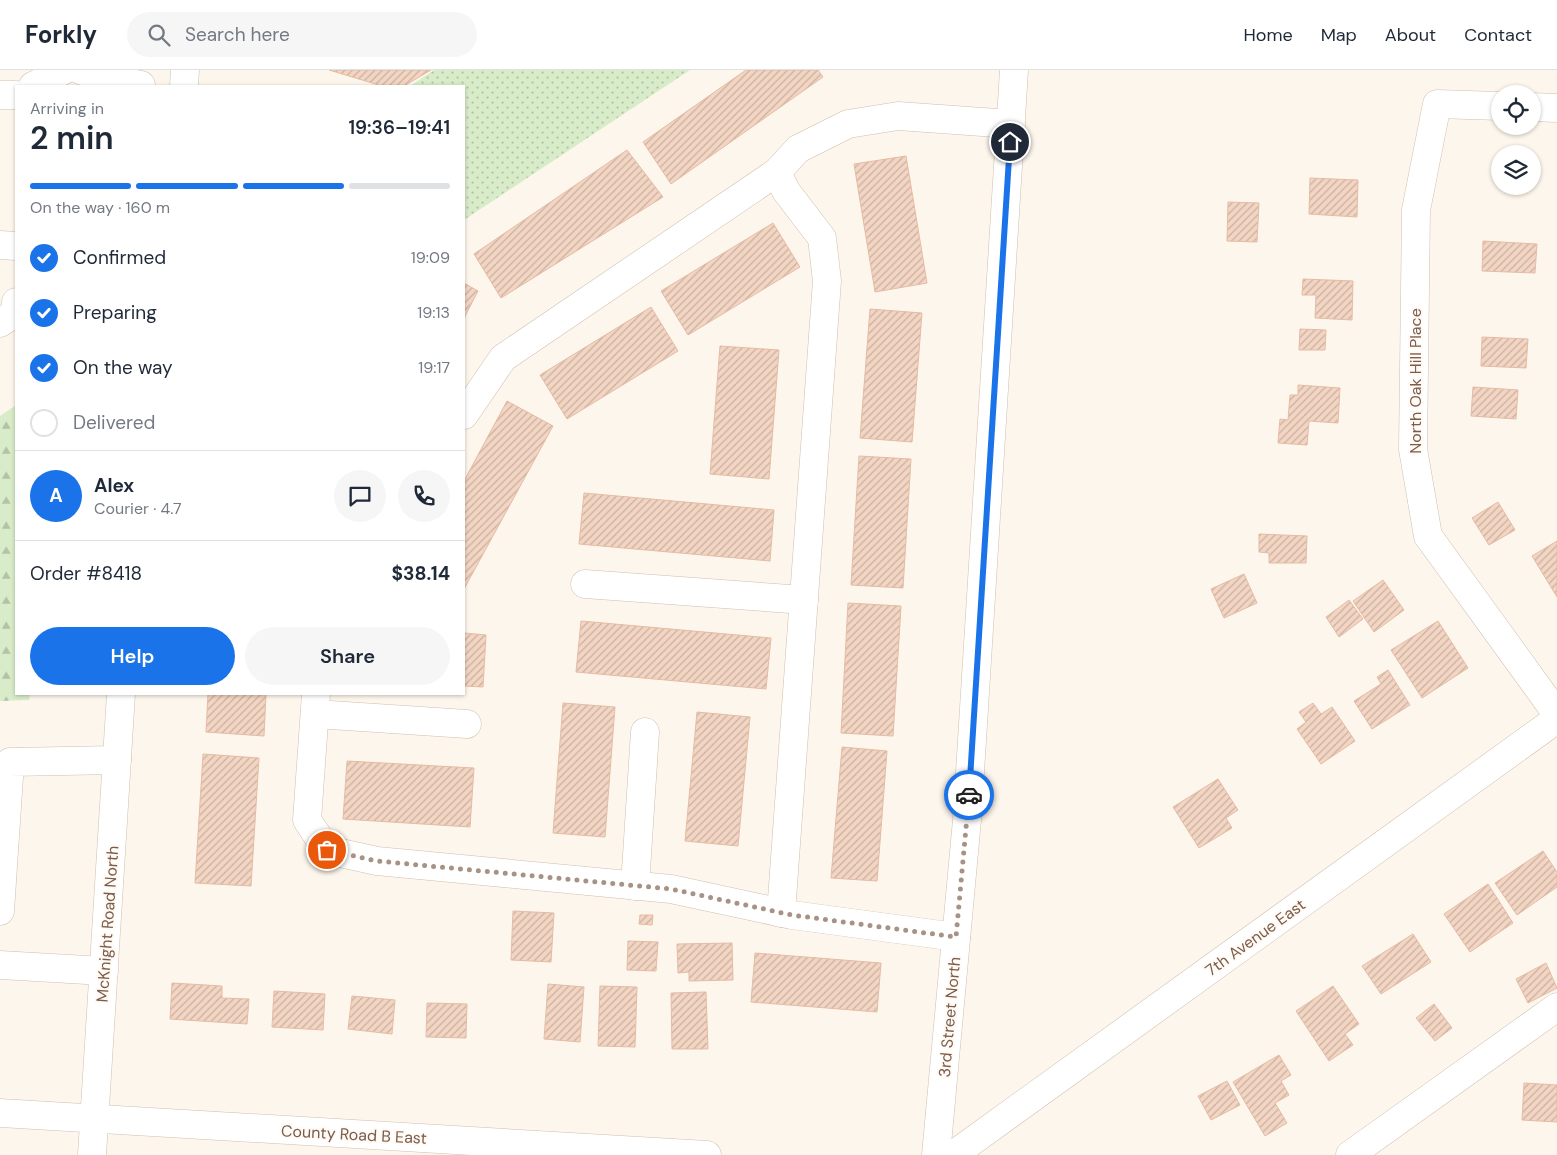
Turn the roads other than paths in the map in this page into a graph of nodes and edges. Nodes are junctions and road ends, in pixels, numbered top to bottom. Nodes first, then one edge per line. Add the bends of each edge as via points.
1 (64, 70) edge
2 (70, 70) edge
3 (80, 70) edge
4 (185, 70) edge
5 (1014, 70) edge
6 (141, 80) edge
7 (35, 85) edge
8 (63, 85) edge
9 (184, 85) edge
10 (15, 95) edge
11 (0, 96) edge
12 (1491, 105) edge
13 (1541, 107) edge
14 (1557, 108) edge
15 (1011, 124) junction
16 (777, 172) junction
17 (0, 245) edge
18 (15, 246) edge
19 (15, 308) edge
20 (0, 323) edge
21 (465, 415) edge
22 (586, 584) dead end
23 (804, 600) junction
24 (121, 695) edge
25 (315, 704) edge
26 (1557, 714) edge
27 (1557, 719) edge
28 (467, 724) dead end
29 (645, 732) dead end
30 (117, 760) junction
31 (5, 762) edge
32 (3, 835) edge
33 (1, 878) edge
34 (635, 886) junction
35 (0, 911) edge
36 (781, 913) junction
37 (956, 937) junction
38 (0, 965) edge
39 (104, 971) junction
40 (1557, 1007) edge
41 (0, 1113) edge
42 (94, 1118) junction
43 (92, 1155) edge
44 (707, 1155) edge
45 (936, 1155) edge
46 (953, 1155) edge
47 (1350, 1155) edge

1 - 7 street
2 - 8 street
3 - 6 street via 113,80
4 - 9 street
5 - 15 street, 3rd Street North
10 - 11 street
12 - 26 street, North Oak Hill Place via 1437,104 1416,210 1413,449 1428,536
13 - 14 street
15 - 16 street via 898,116 848,124 798,149
15 - 37 street, 3rd Street North via 967,820
16 - 21 street via 503,358
16 - 23 street via 786,190 822,238 827,281
17 - 18 street
19 - 20 street via 14,314
22 - 23 street
23 - 36 street
24 - 30 street, McKnight Road North
25 - 28 street
25 - 34 street via 307,820 327,850 377,861
27 - 46 street, 7th Avenue East
29 - 34 street
30 - 31 street
30 - 39 street, McKnight Road North
31 - 32 street
32 - 33 street
33 - 35 street
34 - 36 street via 671,889
36 - 37 street
37 - 45 street, 3rd Street North
38 - 39 street
39 - 42 street, McKnight Road North
40 - 47 street
41 - 42 street, County Road B East
42 - 43 street, McKnight Road North
42 - 44 street, County Road B East

